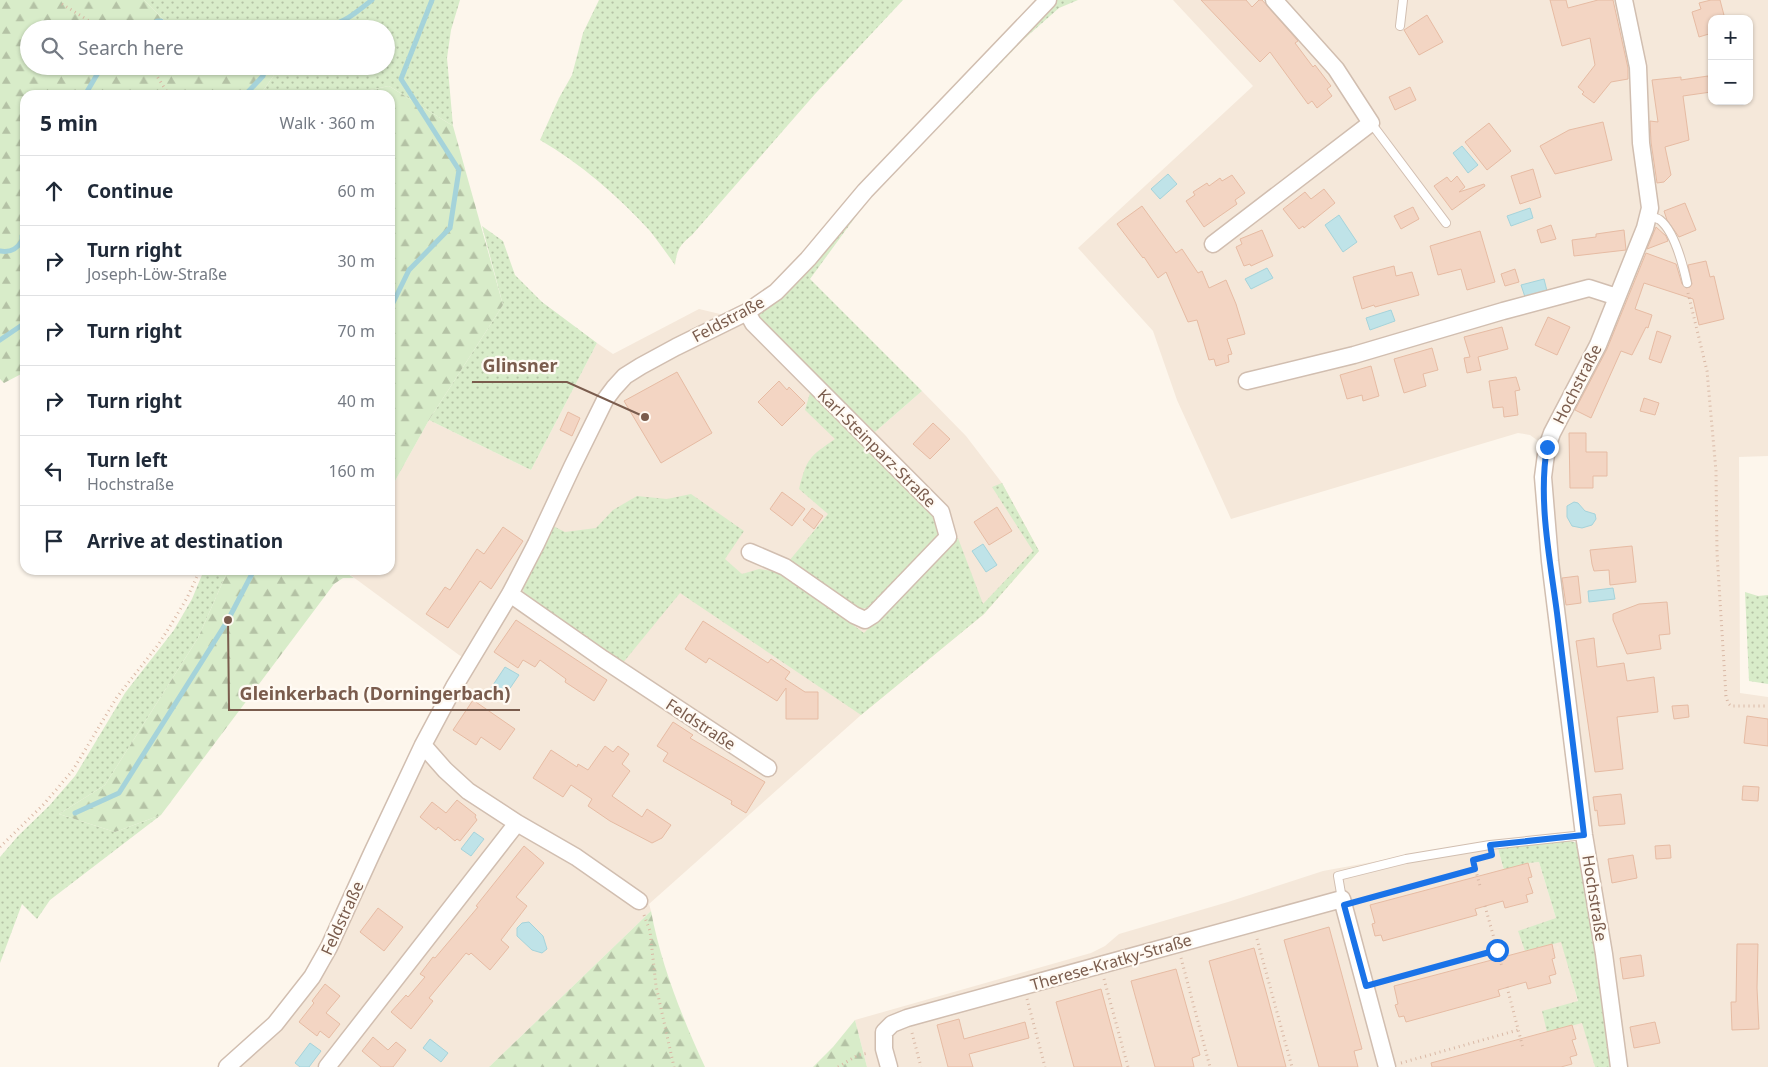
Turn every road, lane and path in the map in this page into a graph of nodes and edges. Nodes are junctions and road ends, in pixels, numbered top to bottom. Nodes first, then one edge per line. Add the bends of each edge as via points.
1 (1048, 0) edge
2 (1274, 0) edge
3 (1403, 0) edge
4 (1624, 0) edge
5 (62, 4) dead end
6 (88, 20) edge
7 (1400, 26) dead end
8 (156, 75) edge
9 (166, 90) edge
10 (1371, 123) junction
11 (1649, 216) junction
12 (1446, 223) dead end
13 (1212, 244) dead end
14 (1687, 283) joint
15 (1618, 297) junction
16 (747, 312) junction
17 (1247, 380) dead end
18 (750, 552) dead end
19 (198, 575) edge
20 (510, 594) junction
21 (1768, 706) edge
22 (423, 745) junction
23 (768, 768) dead end
24 (517, 823) junction
25 (1584, 835) junction
26 (1490, 845) junction
27 (0, 846) edge
28 (1475, 869) junction
29 (1480, 886) dead end
30 (639, 900) joint
31 (1343, 902) junction
32 (1485, 906) dead end
33 (1253, 924) junction
34 (1178, 943) junction
35 (1497, 950) junction
36 (1100, 964) junction
37 (1502, 967) dead end
38 (1366, 986) junction
39 (1024, 987) junction
40 (1507, 987) dead end
41 (908, 1018) junction
42 (1518, 1030) junction
43 (1523, 1048) dead end
44 (884, 1049) junction
45 (227, 1067) edge
46 (327, 1067) edge
47 (674, 1067) edge
48 (838, 1067) edge
49 (888, 1067) edge
50 (921, 1067) edge
51 (1045, 1067) edge
52 (1128, 1067) edge
53 (1210, 1067) edge
54 (1292, 1067) edge
55 (1387, 1067) edge
56 (1618, 1067) edge

1 - 16 street, Feldstraße via 865,190 793,277
2 - 10 street via 1336,70
3 - 7 lane
4 - 11 street, Hochstraße via 1638,67 1641,142
5 - 6 path
8 - 9 path
10 - 12 lane
10 - 13 street
11 - 14 lane via 1659,219 1668,229
11 - 15 street, Hochstraße
14 - 21 path via 1707,371 1716,471 1717,553 1726,696 1731,706
15 - 17 street via 1589,288 1354,355
15 - 25 street, Hochstraße via 1598,345 1552,433 1543,477 1550,561
16 - 18 street, Karl-Steinparz-Straße via 753,323 941,512 948,537 874,615 865,620 785,567
16 - 20 street, Feldstraße via 642,366 625,376 614,388
19 - 27 path via 158,645 117,697 73,770 44,804
20 - 22 street, Feldstraße
20 - 23 street, Feldstraße
22 - 24 street via 468,792
22 - 45 street, Feldstraße via 312,977 275,1024
24 - 30 street via 576,857
24 - 46 street
25 - 26 lane
25 - 56 street, Hochstraße via 1604,954
26 - 28 path via 1492,855 1473,860
26 - 31 lane via 1406,858 1338,876
28 - 29 path
28 - 31 path
30 - 47 path via 650,931 656,986
31 - 33 street, Therese-Kratky-Straße
31 - 38 street
32 - 35 path
33 - 34 street, Therese-Kratky-Straße
33 - 54 path
34 - 36 street, Therese-Kratky-Straße
34 - 53 path
35 - 37 path
35 - 38 path
36 - 39 street, Therese-Kratky-Straße
36 - 52 path
38 - 55 street
39 - 41 street, Therese-Kratky-Straße
39 - 51 path
40 - 42 path
41 - 44 street, Therese-Kratky-Straße via 892,1024 884,1032
41 - 50 path
42 - 43 path
42 - 55 path
44 - 48 path via 858,1055
44 - 49 street

